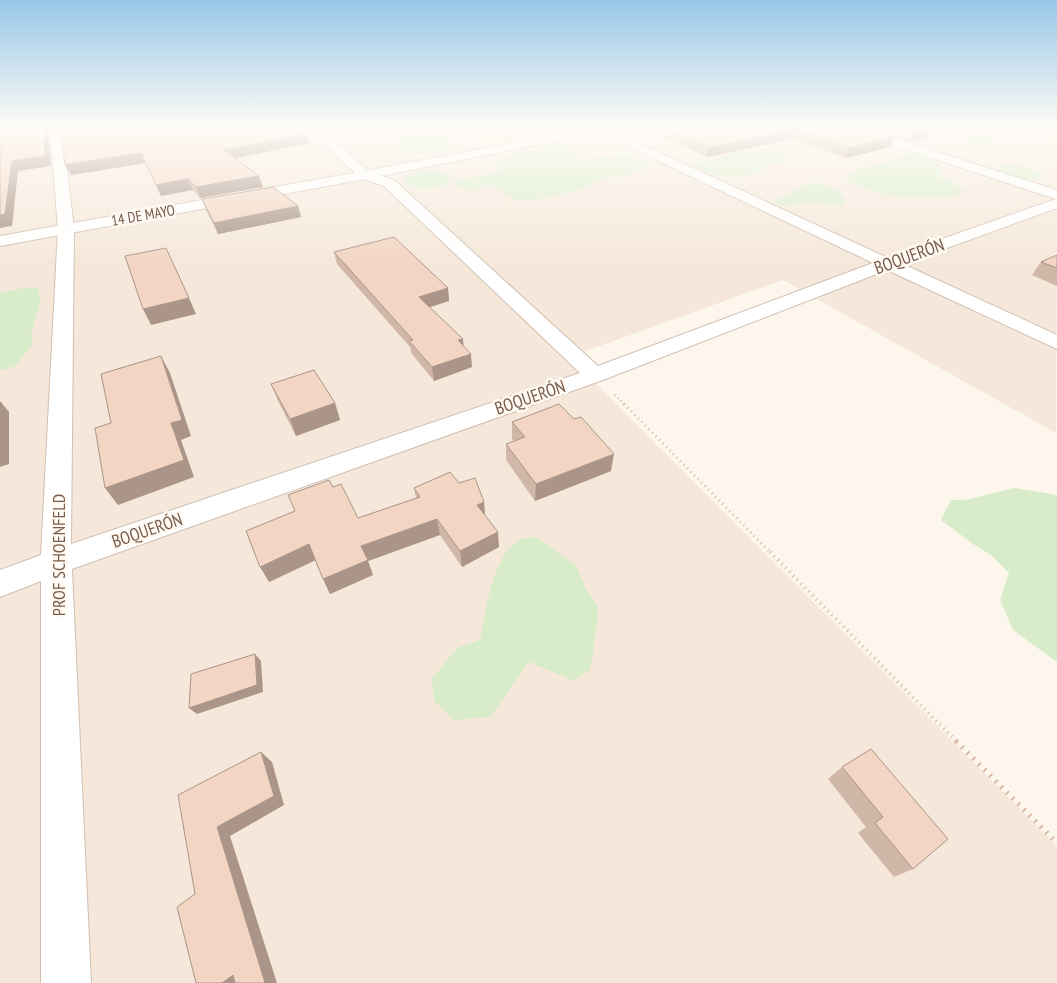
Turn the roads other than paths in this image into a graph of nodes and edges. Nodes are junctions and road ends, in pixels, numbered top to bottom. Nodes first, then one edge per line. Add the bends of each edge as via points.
1 (61, 174) edge
2 (387, 174) edge
3 (403, 174) edge
4 (698, 174) edge
5 (992, 174) edge
6 (365, 175) joint
7 (389, 177) junction
8 (1057, 195) edge
9 (1057, 203) edge
10 (66, 229) junction
11 (0, 241) edge
12 (887, 264) junction
13 (1057, 343) edge
14 (595, 375) junction
15 (56, 562) junction
16 (0, 584) edge
17 (66, 983) edge

1 - 10 street, PROF SCHOENFELD
2 - 7 street
3 - 7 street
4 - 12 street
5 - 8 street
6 - 7 street
6 - 10 street, 14 DE MAYO
7 - 14 street
9 - 12 street, BOQUERÓN
10 - 11 street, 14 DE MAYO
10 - 15 street, PROF SCHOENFELD
12 - 13 street
12 - 14 street, BOQUERÓN
14 - 15 street, BOQUERÓN
15 - 16 street, BOQUERÓN
15 - 17 street, PROF SCHOENFELD

